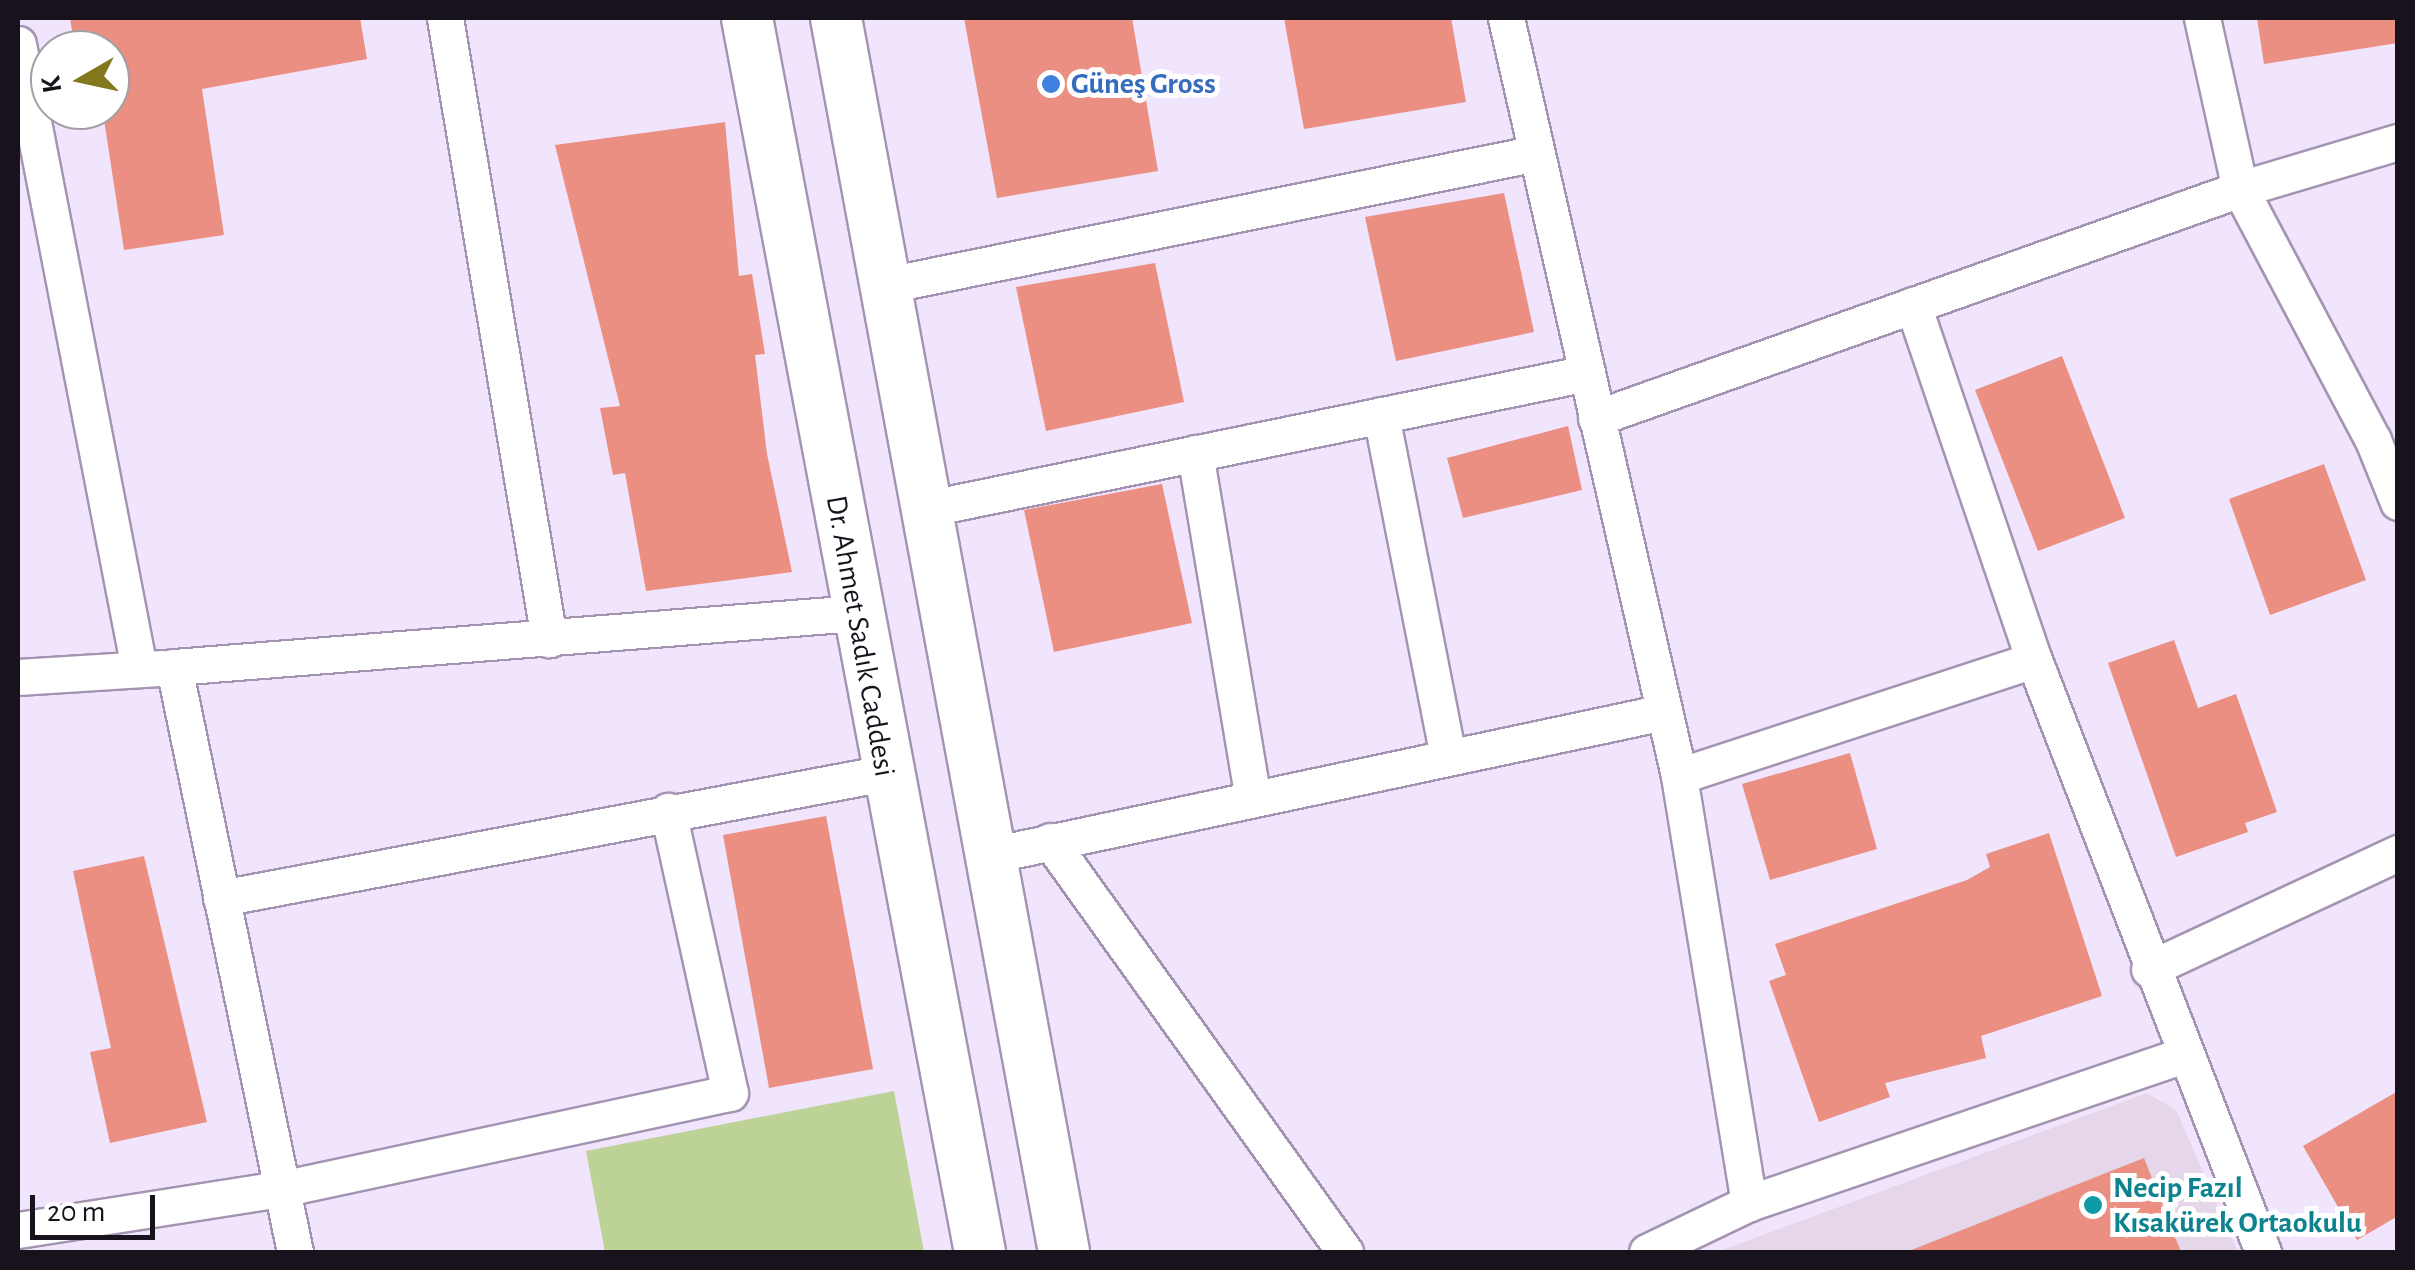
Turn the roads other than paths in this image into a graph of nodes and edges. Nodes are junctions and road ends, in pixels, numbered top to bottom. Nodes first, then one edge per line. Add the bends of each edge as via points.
1 (445, 18) edge
2 (748, 18) edge
3 (836, 18) edge
4 (1506, 18) edge
5 (2202, 18) edge
6 (18, 44) edge
7 (2398, 142) edge
8 (1537, 152) junction
9 (2240, 189) junction
10 (886, 285) junction
11 (1913, 305) junction
12 (1586, 373) junction
13 (1381, 416) junction
14 (1596, 418) junction
15 (1194, 453) junction
16 (2398, 502) edge
17 (930, 508) junction
18 (856, 613) junction
19 (548, 639) junction
20 (2034, 660) junction
21 (174, 667) junction
22 (139, 668) junction
23 (18, 677) edge
24 (1664, 712) junction
25 (1448, 757) junction
26 (885, 773) junction
27 (1678, 776) junction
28 (1253, 798) junction
29 (668, 810) junction
30 (1050, 841) junction
31 (996, 854) junction
32 (2398, 854) edge
33 (221, 898) junction
34 (2149, 969) junction
35 (2181, 1056) junction
36 (281, 1189) junction
37 (1749, 1204) junction
38 (18, 1230) edge
39 (295, 1252) edge
40 (980, 1252) edge
41 (1064, 1252) edge
42 (1346, 1252) edge
43 (1647, 1252) edge
44 (2262, 1252) edge

1 - 19 street
2 - 18 street, Dr. Ahmet Sadık Caddesi
3 - 10 street
4 - 8 street
5 - 9 street
6 - 22 street
7 - 9 street
8 - 10 street
8 - 12 street
9 - 11 street
9 - 16 street via 2373,440
10 - 17 street
11 - 14 street
11 - 20 street
12 - 13 street
12 - 14 street
13 - 15 street
13 - 25 street
14 - 24 street
15 - 17 street
15 - 28 street
17 - 31 street
18 - 19 street
18 - 26 street, Dr. Ahmet Sadık Caddesi
19 - 21 street
20 - 27 street
20 - 34 street
21 - 22 street
21 - 33 street
22 - 23 street
24 - 25 street
24 - 27 street
25 - 28 street
26 - 29 street
26 - 40 street, Dr. Ahmet Sadık Caddesi
27 - 37 street
28 - 30 street
29 - 33 street
29 - 36 street via 730,1092
30 - 31 street
30 - 42 street
31 - 41 street
32 - 34 street
33 - 36 street
34 - 35 street
35 - 37 street
35 - 44 street
36 - 38 street
36 - 39 street
37 - 43 street

